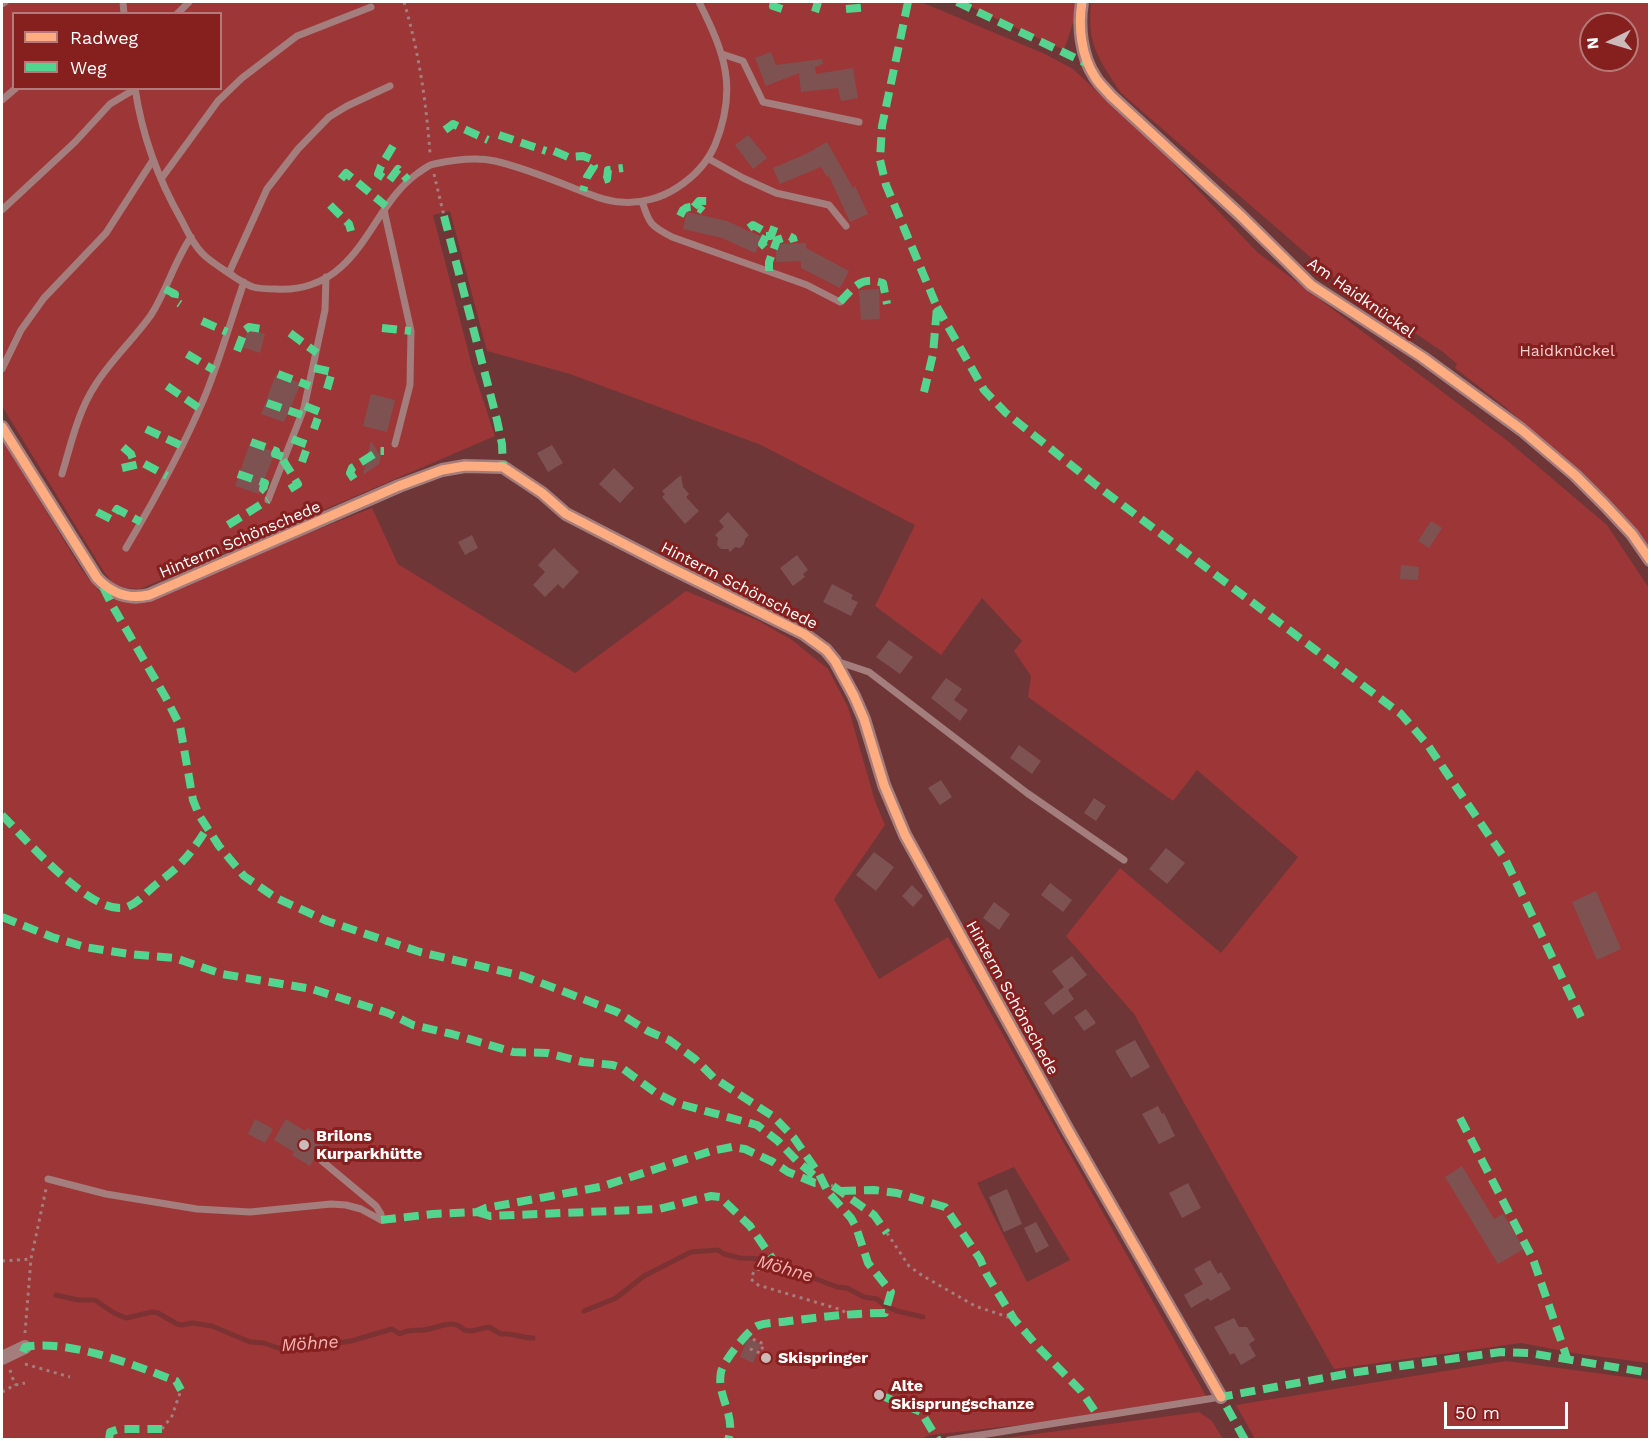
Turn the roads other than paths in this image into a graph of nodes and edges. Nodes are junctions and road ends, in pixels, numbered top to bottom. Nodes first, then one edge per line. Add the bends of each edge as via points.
1 (699, 2) edge
2 (1082, 2) edge
3 (371, 7) dead end
4 (722, 54) junction
5 (390, 86) dead end
6 (14, 90) edge
7 (133, 90) edge
8 (135, 90) edge
9 (2, 100) edge
10 (859, 122) dead end
11 (709, 159) junction
12 (153, 160) junction
13 (161, 179) junction
14 (642, 201) junction
15 (2, 210) edge
16 (384, 210) junction
17 (846, 226) dead end
18 (191, 237) junction
19 (229, 273) junction
20 (326, 277) junction
21 (244, 282) junction
22 (840, 302) dead end
23 (2, 369) edge
24 (2, 427) edge
25 (395, 444) dead end
26 (62, 474) dead end
27 (268, 500) dead end
28 (126, 548) dead end
29 (1650, 560) edge
30 (835, 661) junction
31 (1124, 860) dead end
32 (322, 1161) dead end
33 (48, 1179) road end
34 (25, 1347) road end
35 (7, 1362) edge
36 (1221, 1397) joint
37 (949, 1440) edge

1 - 4 lane
2 - 29 street, Am Haidknückel via 1080,29 1088,64 1111,96 1311,285 1422,357 1522,430 1575,475 1632,534
3 - 13 lane via 297,36 242,78 218,101
4 - 10 lane via 742,61 764,102
4 - 11 lane via 728,100
5 - 19 lane via 329,117 298,149 267,189
6 - 9 lane
7 - 15 lane via 110,104
8 - 12 lane
11 - 14 lane via 669,193
11 - 17 lane via 776,193 829,205
12 - 13 lane
12 - 23 lane via 106,233 44,298 21,330
13 - 18 lane
14 - 16 lane via 597,197 494,161 468,160 431,164 408,180
14 - 22 lane via 648,220 656,229 807,285
16 - 20 lane via 341,268
16 - 25 lane via 411,331 410,385
18 - 19 lane via 204,255
18 - 26 lane via 150,316 96,384 78,418
19 - 21 lane
20 - 21 lane via 297,290 253,287
20 - 27 lane via 325,310 304,408
21 - 28 lane via 188,435
24 - 30 street, Hinterm Schönschede via 97,578 122,595 149,595 442,470 503,467 566,514 804,634
30 - 31 lane, Hinterm Schönschede via 869,672 1027,793
30 - 36 street, Hinterm Schönschede via 864,719 884,785 905,835
32 - 33 lane via 376,1206 381,1221 346,1205 250,1212 197,1209 106,1194
34 - 35 street
36 - 37 lane

